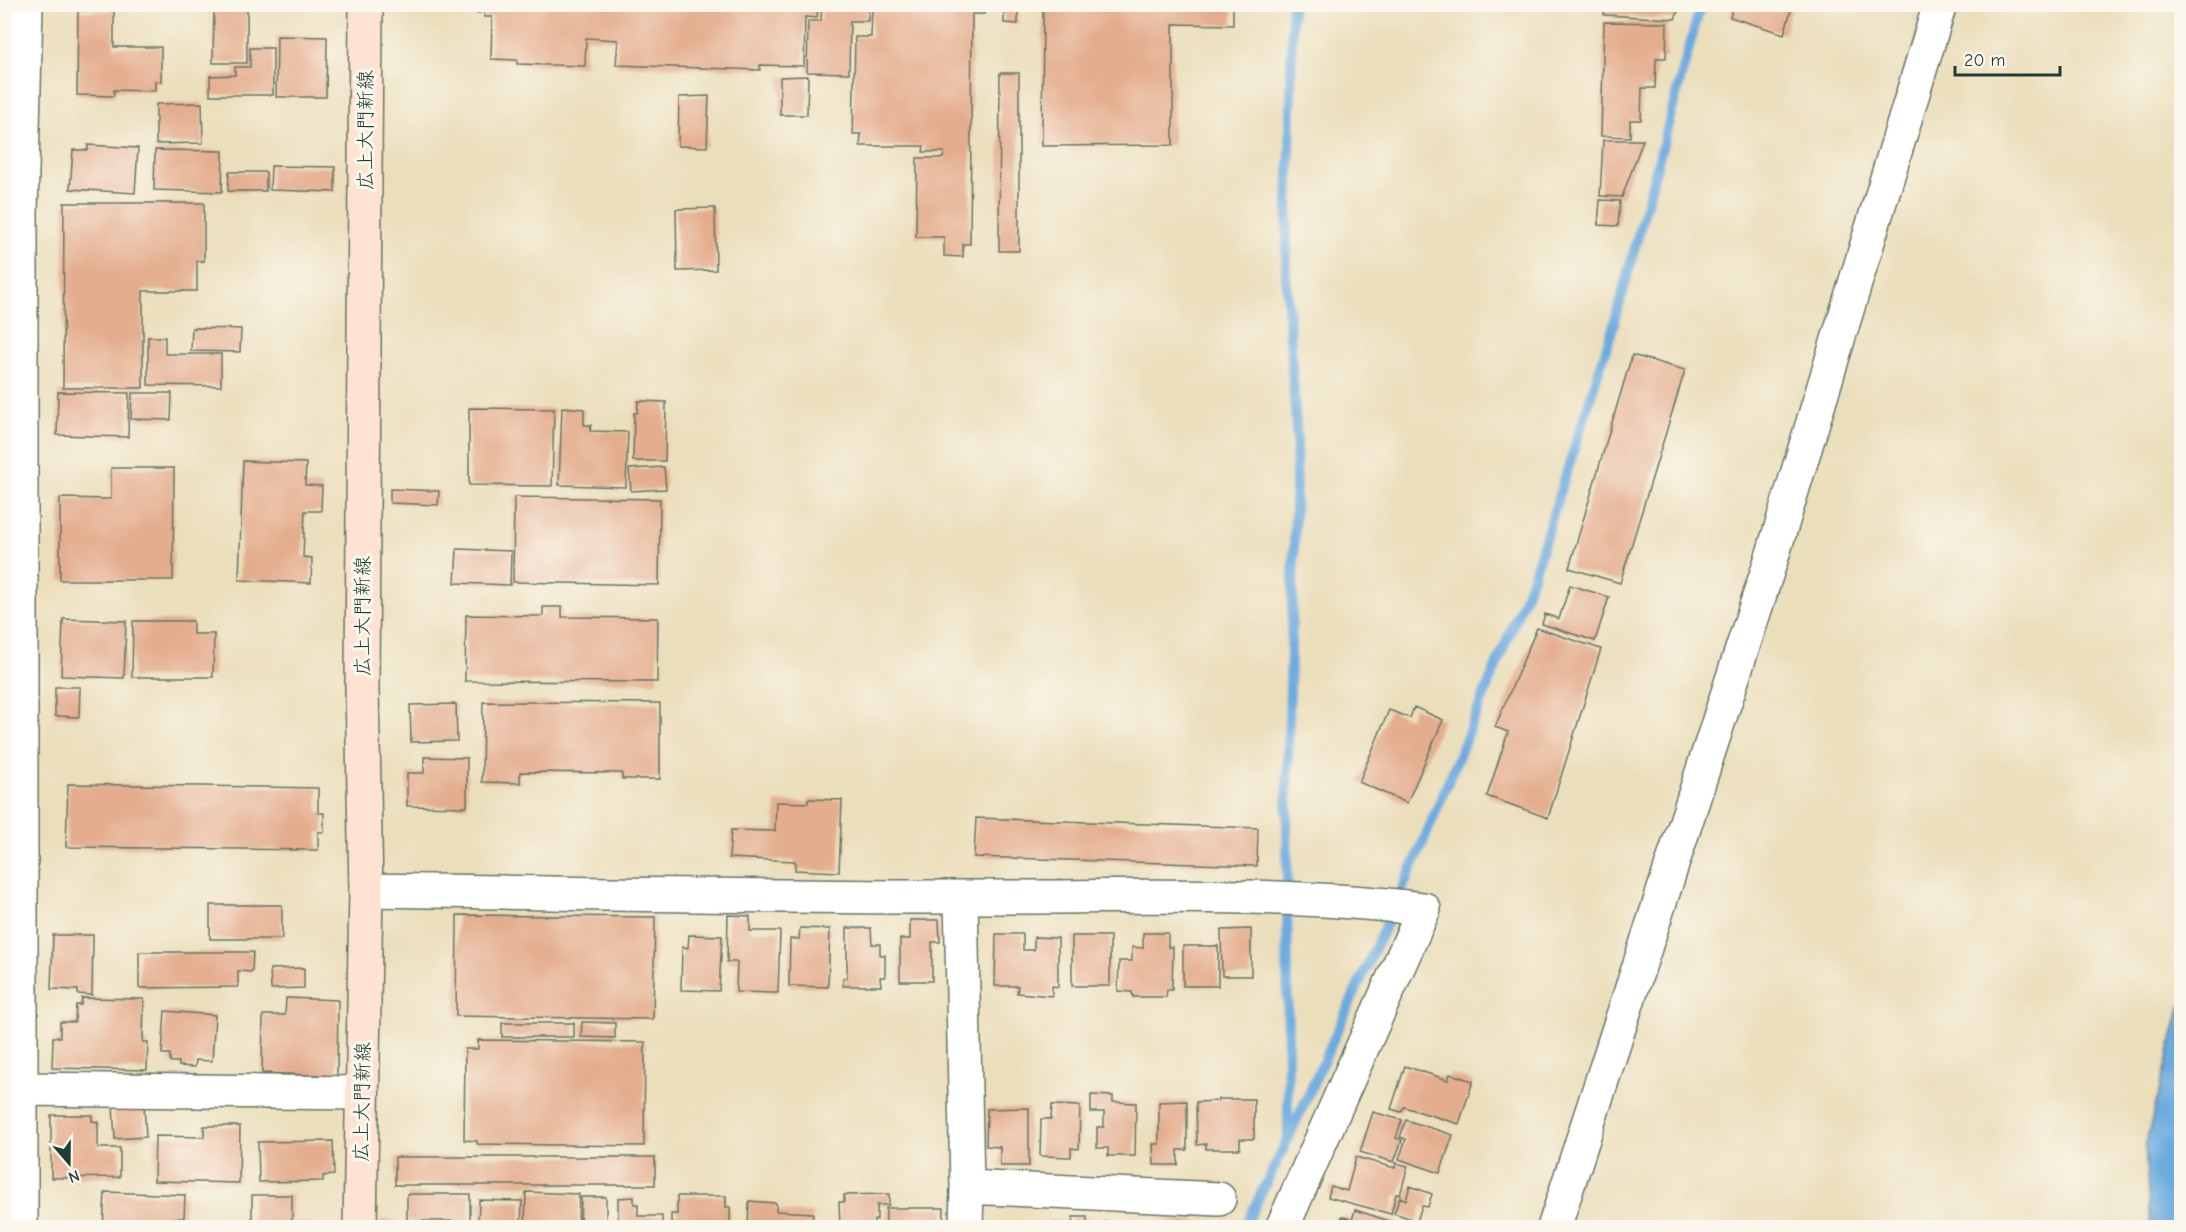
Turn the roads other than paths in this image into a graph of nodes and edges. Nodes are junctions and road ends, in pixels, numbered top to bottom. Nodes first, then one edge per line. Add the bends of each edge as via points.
1 (26, 4) edge
2 (366, 4) edge
3 (1940, 4) edge
4 (13, 212) edge
5 (13, 650) edge
6 (366, 890) junction
7 (961, 897) junction
8 (21, 1089) junction
9 (362, 1093) junction
10 (967, 1187) junction
11 (1219, 1199) dead end
12 (21, 1227) edge
13 (360, 1227) edge
14 (966, 1227) edge
15 (1282, 1227) edge
16 (1554, 1227) edge

1 - 4 street
2 - 6 main road, 広上大門新線 via 362,676
3 - 16 street via 1772,557
4 - 5 street
5 - 8 street
6 - 7 street
6 - 9 main road, 広上大門新線
7 - 10 street
7 - 15 street via 1198,897 1424,909
8 - 9 street
8 - 12 street
9 - 13 main road, 広上大門新線
10 - 11 street
10 - 14 street

